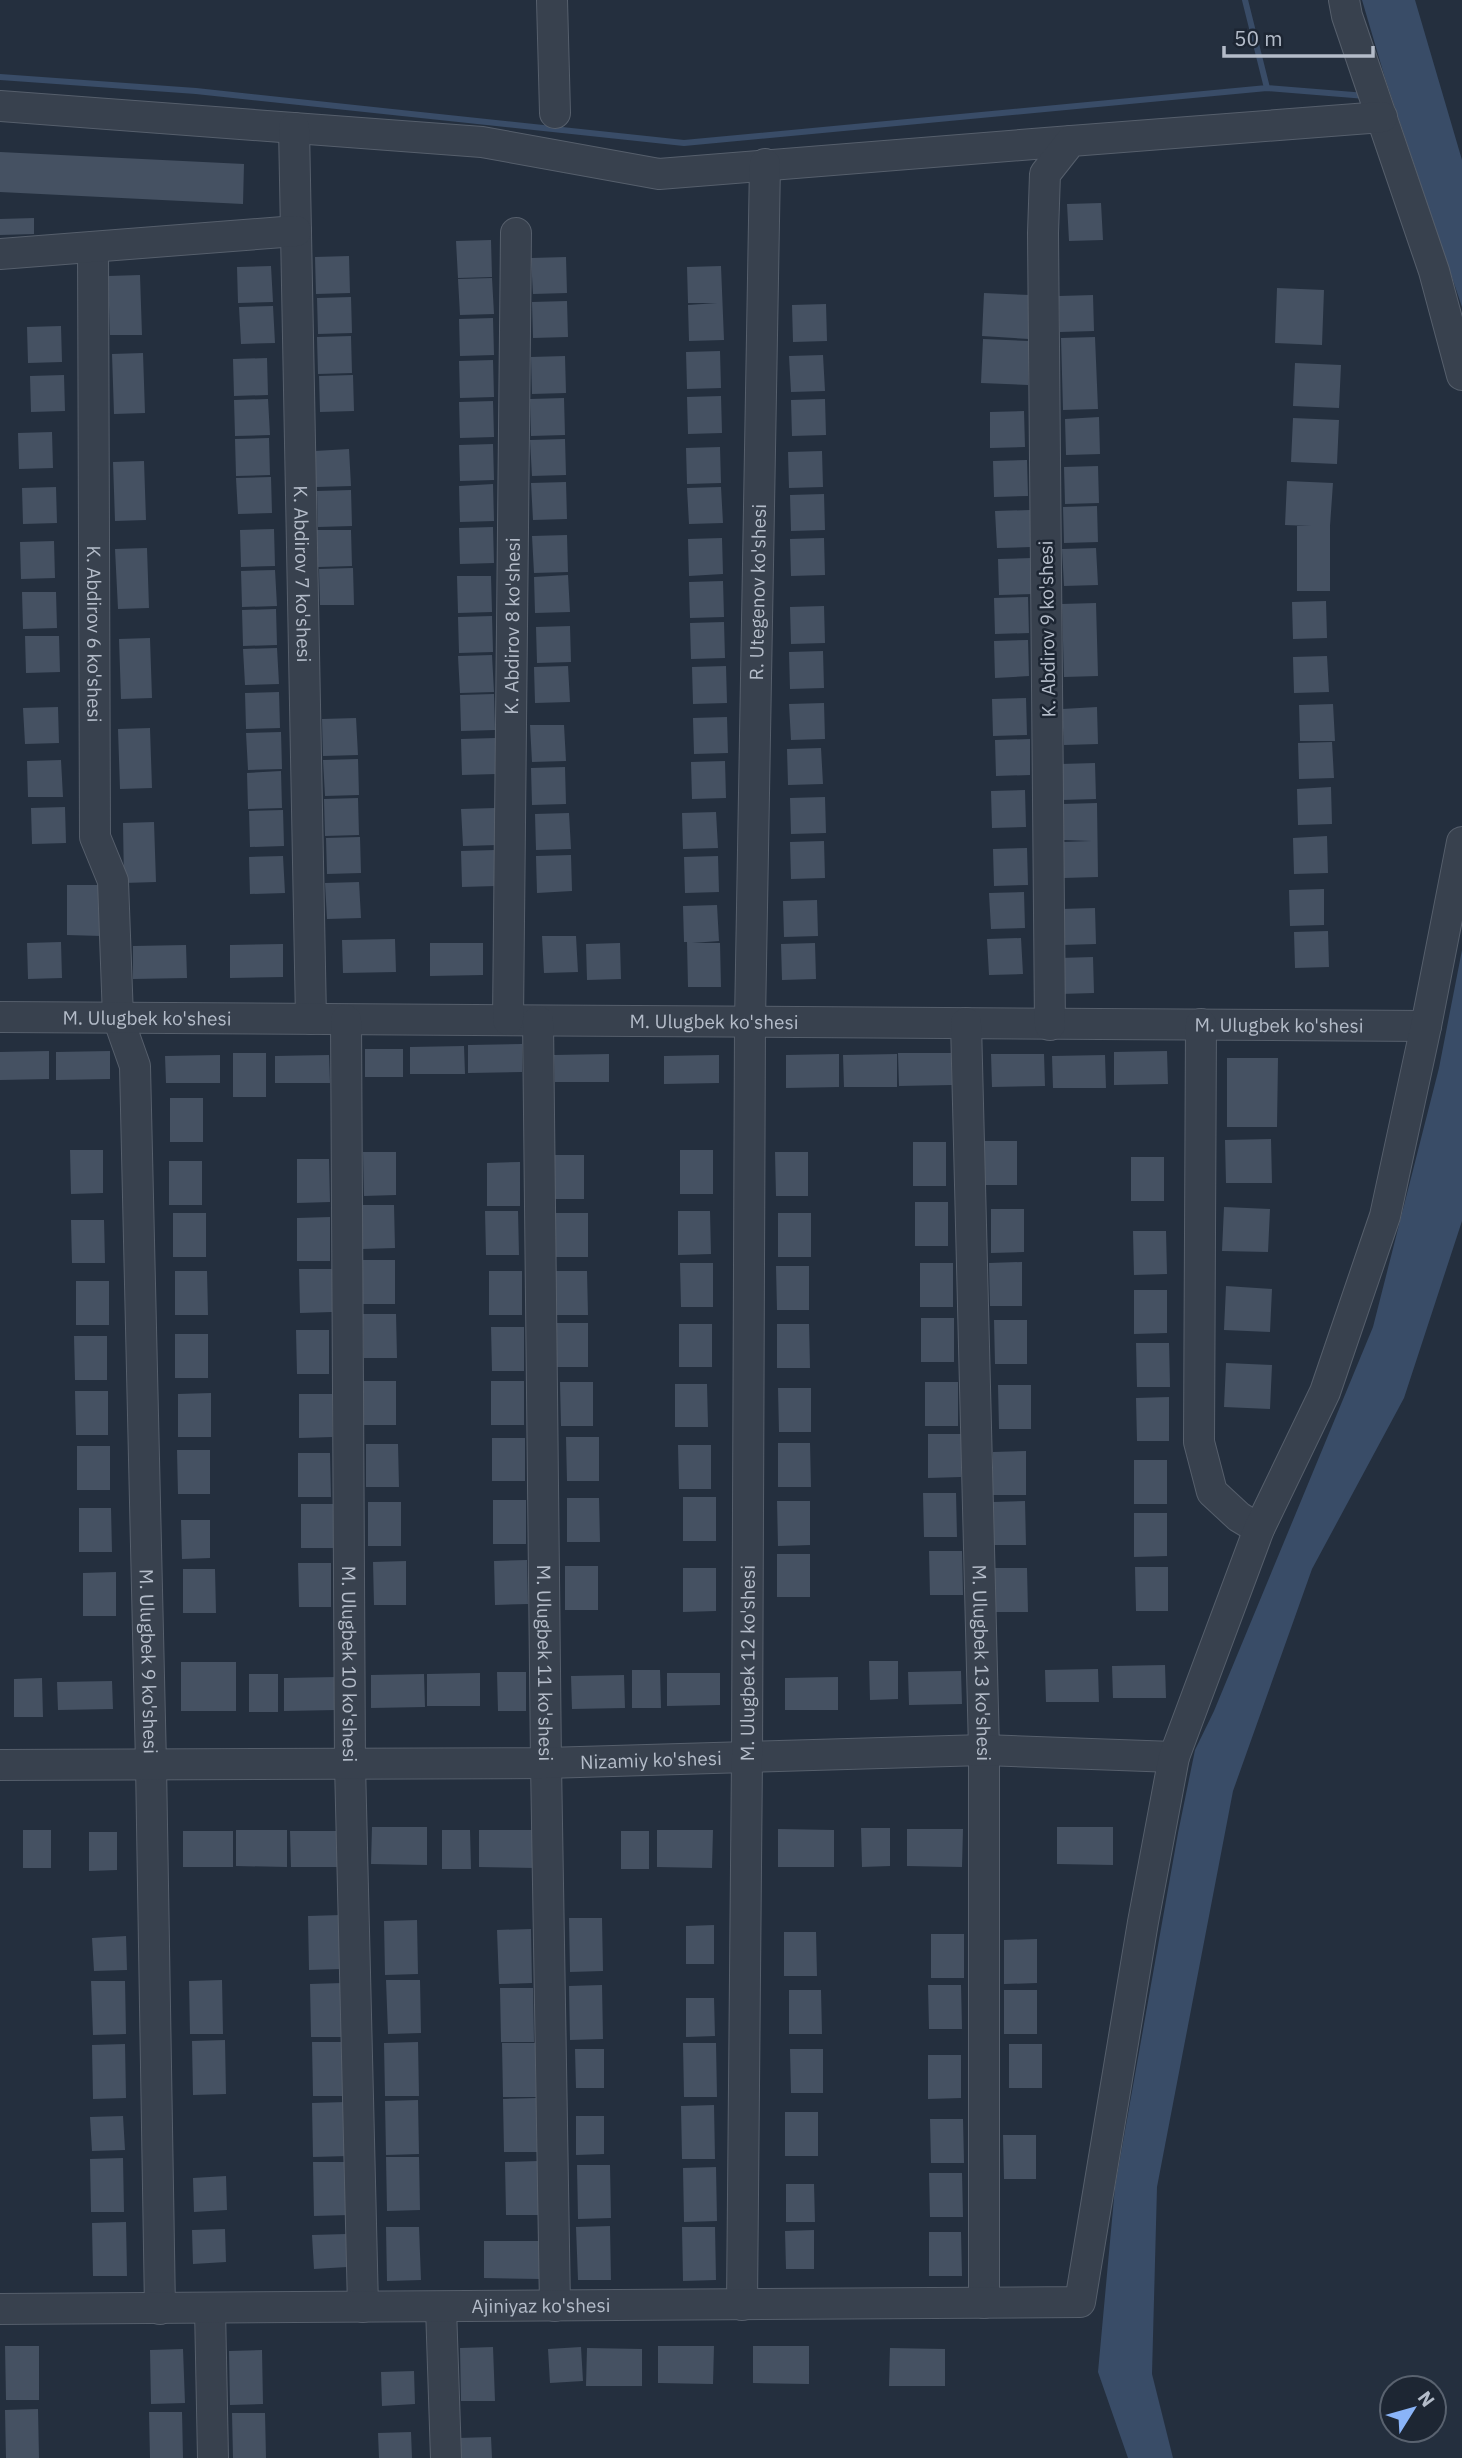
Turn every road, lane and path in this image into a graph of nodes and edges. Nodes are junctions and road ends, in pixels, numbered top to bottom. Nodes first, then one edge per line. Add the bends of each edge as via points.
1 (552, 0) edge
2 (1344, 0) edge
3 (0, 106) edge
4 (555, 113) dead end
5 (1382, 117) junction
6 (294, 128) junction
7 (1071, 141) junction
8 (765, 164) junction
9 (296, 231) junction
10 (516, 233) dead end
11 (93, 247) junction
12 (0, 254) edge
13 (1462, 374) edge
14 (1462, 842) edge
15 (0, 1017) edge
16 (118, 1018) junction
17 (311, 1019) junction
18 (346, 1020) junction
19 (508, 1020) junction
20 (538, 1021) junction
21 (750, 1021) junction
22 (966, 1023) junction
23 (1050, 1024) junction
24 (1201, 1024) junction
25 (1426, 1026) junction
26 (1259, 1529) junction
27 (984, 1750) junction
28 (747, 1757) junction
29 (1174, 1757) junction
30 (546, 1763) junction
31 (151, 1764) junction
32 (350, 1764) junction
33 (0, 1765) edge
34 (984, 2303) junction
35 (742, 2305) junction
36 (555, 2306) junction
37 (363, 2307) junction
38 (441, 2307) junction
39 (210, 2308) junction
40 (0, 2309) edge
41 (160, 2309) junction
42 (213, 2458) edge
43 (446, 2458) edge

1 - 4 street
2 - 5 street
3 - 6 street
5 - 7 street
5 - 13 street via 1434,271
6 - 8 street via 482,142 659,174
6 - 9 street, K. Abdirov 7 ko'shesi
7 - 8 street
7 - 23 street, K. Abdirov 9 ko'shesi via 1045,174 1043,233
8 - 21 street, R. Utegenov ko'shesi
9 - 11 street
9 - 17 street, K. Abdirov 7 ko'shesi
10 - 19 street, K. Abdirov 8 ko'shesi
11 - 12 street
11 - 16 street, K. Abdirov 6 ko'shesi via 95,837 113,881
14 - 25 street
15 - 16 street, M. Ulugbek ko'shesi
16 - 17 street, M. Ulugbek ko'shesi
16 - 31 street, M. Ulugbek 9 ko'shesi via 135,1066
17 - 18 street, M. Ulugbek ko'shesi
18 - 19 street, M. Ulugbek ko'shesi
18 - 32 street, M. Ulugbek 10 ko'shesi
19 - 20 street, M. Ulugbek ko'shesi
20 - 21 street, M. Ulugbek ko'shesi
20 - 30 street, M. Ulugbek 11 ko'shesi
21 - 22 street, M. Ulugbek ko'shesi
21 - 28 street, M. Ulugbek 12 ko'shesi
22 - 23 street, M. Ulugbek ko'shesi
22 - 27 street, M. Ulugbek 13 ko'shesi
23 - 24 street, M. Ulugbek ko'shesi
24 - 25 street, M. Ulugbek ko'shesi
24 - 26 street via 1199,1442 1212,1492
25 - 26 street via 1385,1216 1325,1392
26 - 29 street
27 - 28 street, Nizamiy ko'shesi
27 - 29 street, Nizamiy ko'shesi
27 - 34 street, M. Ulugbek 13 ko'shesi
28 - 30 street, Nizamiy ko'shesi
28 - 35 street, M. Ulugbek 12 ko'shesi
29 - 34 street, Ajiniyaz ko'shesi via 1080,2302
30 - 32 street, Nizamiy ko'shesi
30 - 36 street, M. Ulugbek 11 ko'shesi
31 - 32 street, Nizamiy ko'shesi
31 - 33 street, Nizamiy ko'shesi
31 - 41 street, M. Ulugbek 9 ko'shesi
32 - 37 street, M. Ulugbek 10 ko'shesi
34 - 35 street, Ajiniyaz ko'shesi
35 - 36 street, Ajiniyaz ko'shesi
36 - 38 street, Ajiniyaz ko'shesi
37 - 38 street, Ajiniyaz ko'shesi
37 - 39 street, Ajiniyaz ko'shesi
38 - 43 street
39 - 41 street, Ajiniyaz ko'shesi
39 - 42 street
40 - 41 street, Ajiniyaz ko'shesi

